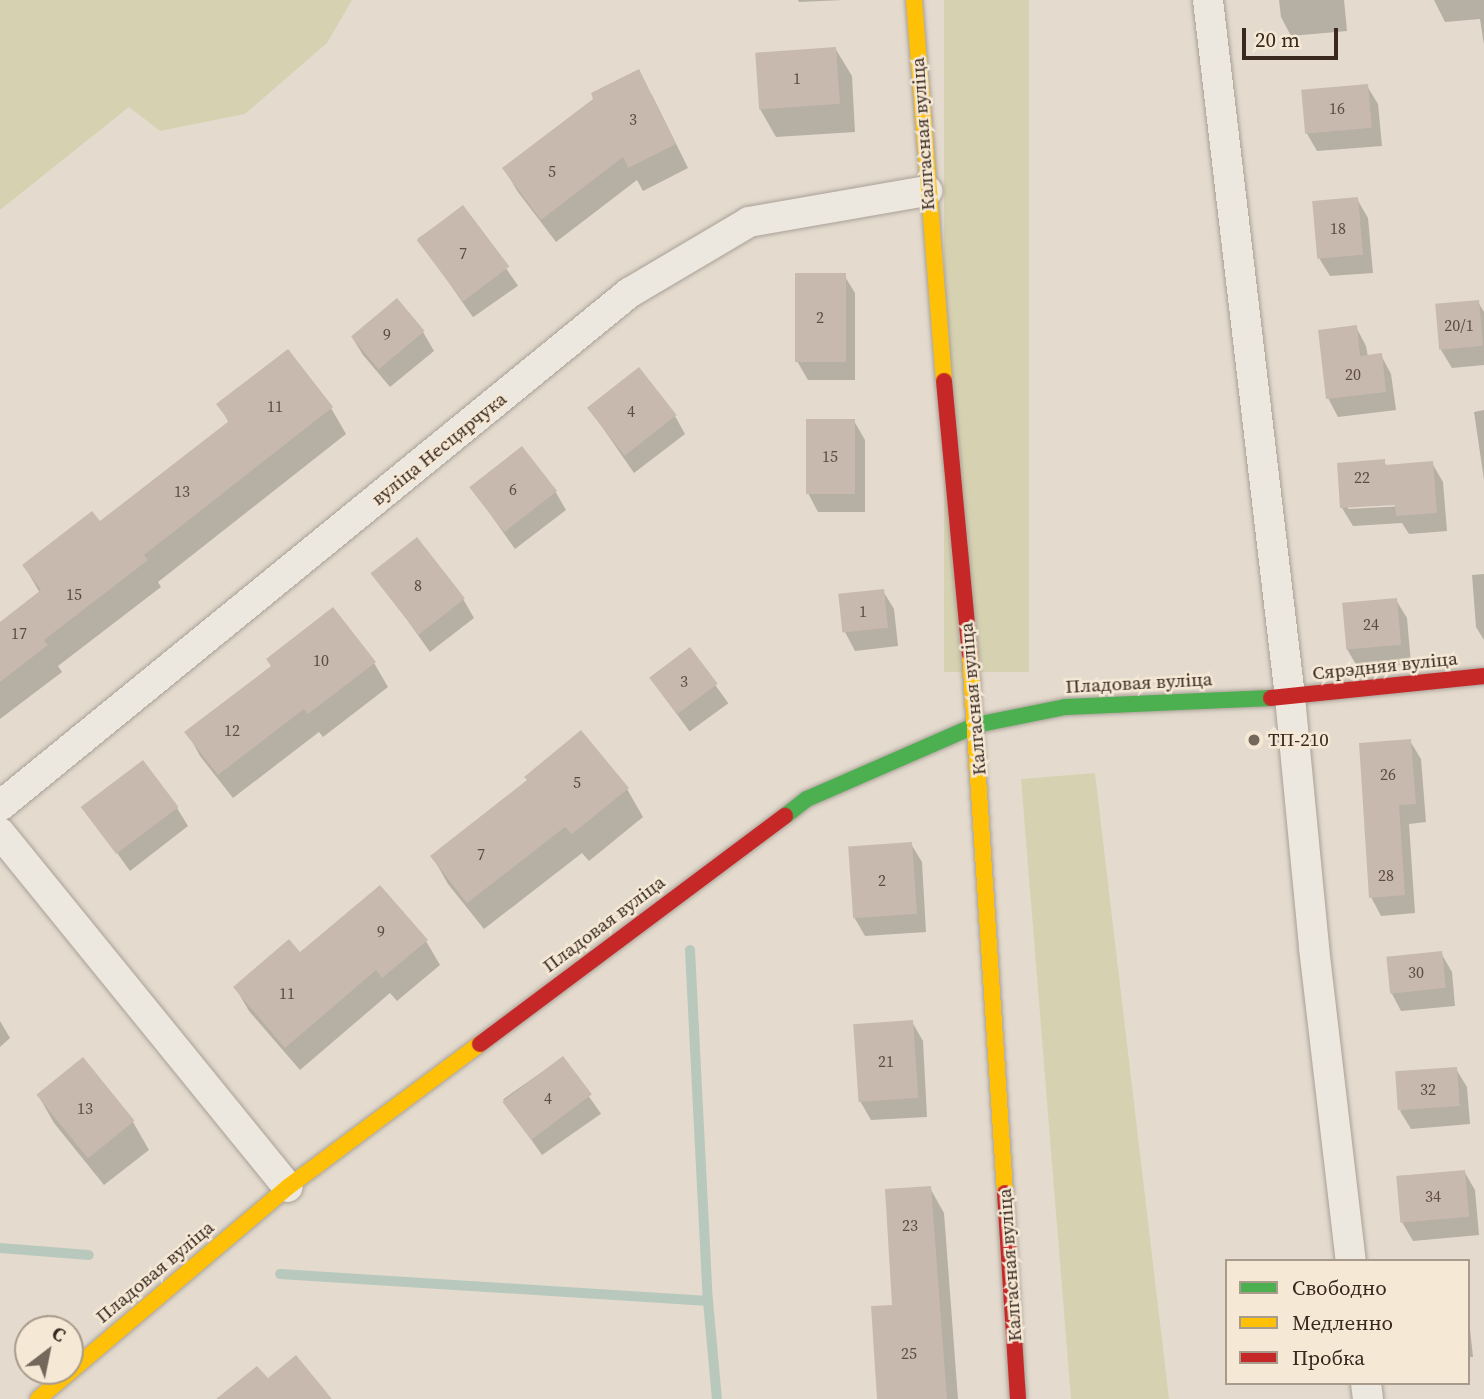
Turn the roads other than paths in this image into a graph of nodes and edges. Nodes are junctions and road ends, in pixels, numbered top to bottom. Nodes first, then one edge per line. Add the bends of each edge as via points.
1 (914, 0) edge
2 (1208, 0) edge
3 (927, 191) junction
4 (1484, 676) edge
5 (1290, 697) junction
6 (976, 725) junction
7 (0, 806) edge
8 (0, 833) edge
9 (288, 1187) junction
10 (1351, 1259) edge
11 (38, 1399) edge
12 (1018, 1399) edge

1 - 3 street, Калгасная вуліца
2 - 5 street
3 - 6 street, Калгасная вуліца
3 - 7 street, вуліца Несцярчука via 749,222 629,293
4 - 5 street, Сярэдняя вуліца
5 - 6 street, Пладовая вуліца via 1065,707
5 - 10 street
6 - 9 street, Пладовая вуліца via 807,799
6 - 12 street, Калгасная вуліца
8 - 9 street
9 - 11 street, Пладовая вуліца

